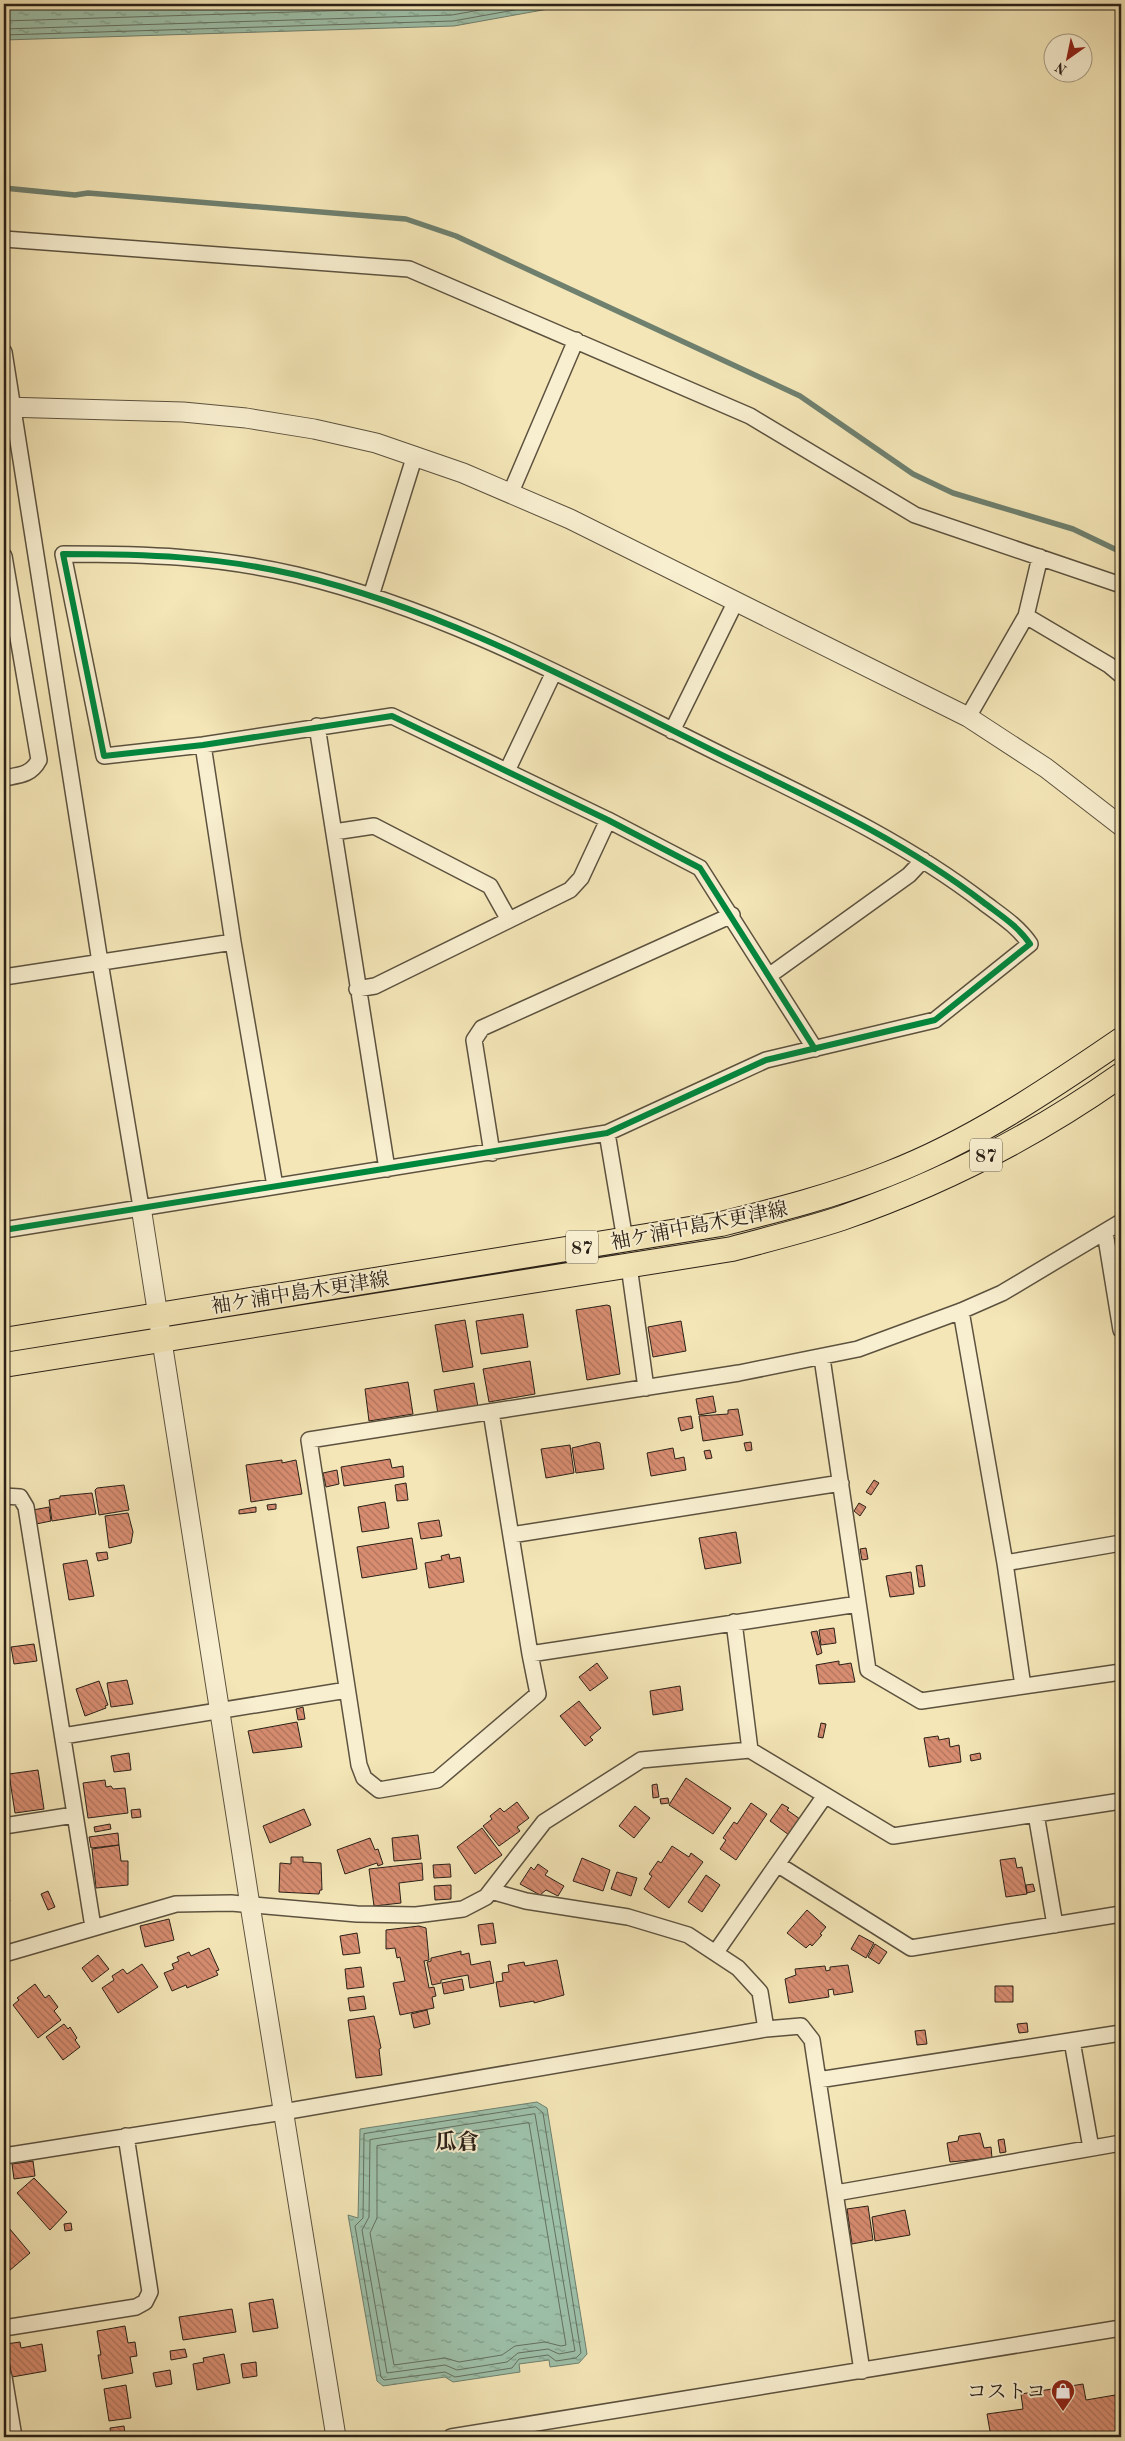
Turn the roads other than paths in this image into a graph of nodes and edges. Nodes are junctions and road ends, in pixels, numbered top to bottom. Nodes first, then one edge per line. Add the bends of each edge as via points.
1 (4, 239) edge
2 (576, 340) junction
3 (4, 352) edge
4 (8, 407) edge
5 (415, 456) junction
6 (511, 492) junction
7 (4, 556) edge
8 (1040, 557) junction
9 (1121, 585) edge
10 (371, 596) junction
11 (736, 601) junction
12 (1026, 616) junction
13 (11, 637) edge
14 (554, 672) junction
15 (1121, 675) edge
16 (968, 717) junction
17 (317, 726) junction
18 (672, 730) junction
19 (203, 745) junction
20 (507, 770) junction
21 (4, 778) edge
22 (608, 820) junction
23 (1121, 826) edge
24 (334, 832) junction
25 (923, 860) junction
26 (732, 915) junction
27 (509, 920) junction
28 (233, 942) junction
29 (100, 962) junction
30 (770, 975) junction
31 (4, 977) edge
32 (357, 989) junction
33 (1121, 1040) edge
34 (815, 1049) junction
35 (1121, 1075) edge
36 (607, 1134) junction
37 (492, 1153) junction
38 (387, 1169) junction
39 (275, 1186) junction
40 (141, 1207) junction
41 (1121, 1222) edge
42 (4, 1230) edge
43 (1105, 1232) junction
44 (625, 1240) junction
45 (629, 1266) junction
46 (961, 1311) junction
47 (158, 1315) junction
48 (1121, 1330) edge
49 (4, 1340) edge
50 (161, 1340) junction
51 (822, 1358) junction
52 (4, 1365) edge
53 (646, 1388) junction
54 (491, 1412) junction
55 (841, 1483) junction
56 (4, 1496) edge
57 (511, 1535) junction
58 (1121, 1543) edge
59 (1005, 1563) junction
60 (858, 1604) junction
61 (734, 1622) junction
62 (530, 1654) junction
63 (1121, 1672) edge
64 (1024, 1686) junction
65 (347, 1690) junction
66 (220, 1711) junction
67 (63, 1736) junction
68 (750, 1750) junction
69 (824, 1797) junction
70 (1121, 1801) edge
71 (1036, 1814) junction
72 (74, 1816) junction
73 (4, 1826) edge
74 (777, 1864) junction
75 (491, 1891) junction
76 (250, 1905) junction
77 (1121, 1914) edge
78 (1055, 1925) junction
79 (93, 1927) junction
80 (716, 1952) junction
81 (4, 1954) edge
82 (766, 2029) junction
83 (1121, 2033) edge
84 (1072, 2041) junction
85 (818, 2080) junction
86 (284, 2112) junction
87 (126, 2136) junction
88 (1121, 2143) edge
89 (1091, 2148) junction
90 (4, 2156) edge
91 (836, 2193) junction
92 (4, 2328) edge
93 (1121, 2328) edge
94 (862, 2371) junction
95 (4, 2377) edge
96 (14, 2437) edge
97 (336, 2437) edge
98 (451, 2437) edge

1 - 2 street via 409,269
2 - 6 street
2 - 8 street via 750,416 915,515
3 - 4 street
4 - 5 street via 183,412 246,418 314,429
4 - 29 street
5 - 6 street
5 - 10 street
6 - 11 street
7 - 13 street
8 - 9 street
8 - 12 street
10 - 14 street via 465,630
10 - 19 street via 297,575 217,559 152,554 63,554 104,756
11 - 16 street
11 - 18 street
12 - 15 street
12 - 16 street
13 - 21 street via 39,760 34,769 25,774
14 - 18 street
14 - 20 street
16 - 23 street via 1046,768
17 - 19 street
17 - 20 street via 392,716
17 - 24 street
18 - 25 street via 844,814
19 - 28 street
20 - 22 street
22 - 26 street via 700,868
22 - 27 street via 581,878 570,890
24 - 27 street via 374,826 490,886
24 - 32 street
25 - 30 street via 909,875
25 - 34 street via 951,877 1022,932 1030,944 935,1020
26 - 30 street
26 - 37 street via 482,1028 474,1040
27 - 32 street via 375,986
28 - 29 street
28 - 39 street
29 - 31 street
29 - 40 street
30 - 34 street
32 - 38 street
33 - 44 main road, 袖ケ浦中島木更津線 / 87 via 1004,1116 890,1174 804,1204 721,1224
34 - 36 street via 766,1060
35 - 45 main road, 袖ケ浦中島木更津線 / 87 via 1026,1134 934,1181 841,1218 732,1249
36 - 37 street
36 - 44 street
37 - 38 street
38 - 39 street
39 - 40 street
40 - 42 street
40 - 47 street
41 - 43 street
43 - 46 street via 1002,1293
43 - 48 street
44 - 47 main road, 袖ケ浦中島木更津線 / 87
45 - 50 main road, 袖ケ浦中島木更津線 / 87
45 - 53 street
46 - 51 street via 858,1349
46 - 59 street
47 - 49 main road, 袖ケ浦中島木更津線 / 87
47 - 50 street
50 - 52 main road, 袖ケ浦中島木更津線 / 87
50 - 66 street
51 - 53 street
51 - 55 street
53 - 54 street
54 - 57 street
54 - 65 street via 308,1440
55 - 57 street
55 - 60 street
56 - 67 street via 20,1497 26,1506
57 - 62 street
58 - 59 street
59 - 64 street
60 - 61 street
60 - 64 street via 868,1670 922,1701
61 - 62 street
61 - 68 street
62 - 65 street via 538,1694 436,1780 379,1790 364,1778
63 - 64 street
65 - 66 street
66 - 67 street
66 - 76 street
67 - 72 street
68 - 69 street
68 - 75 street via 641,1760 544,1822
69 - 71 street via 893,1836
69 - 74 street
70 - 71 street
71 - 78 street
72 - 73 street
72 - 79 street
74 - 78 street via 910,1948
74 - 80 street
75 - 76 street via 463,1910 416,1915 357,1914
75 - 80 street via 526,1901 628,1917 662,1926 688,1935
76 - 79 street via 176,1904
76 - 86 street
77 - 78 street
79 - 81 street
80 - 82 street via 738,1968 760,1992
82 - 85 street via 801,2026 812,2040
82 - 86 street
83 - 84 street
84 - 85 street
84 - 89 street
85 - 91 street
86 - 87 street
86 - 97 street
87 - 90 street
87 - 92 street via 150,2292 146,2302 136,2307
88 - 89 street
89 - 91 street
91 - 94 street
93 - 94 street
94 - 98 street
95 - 96 street

